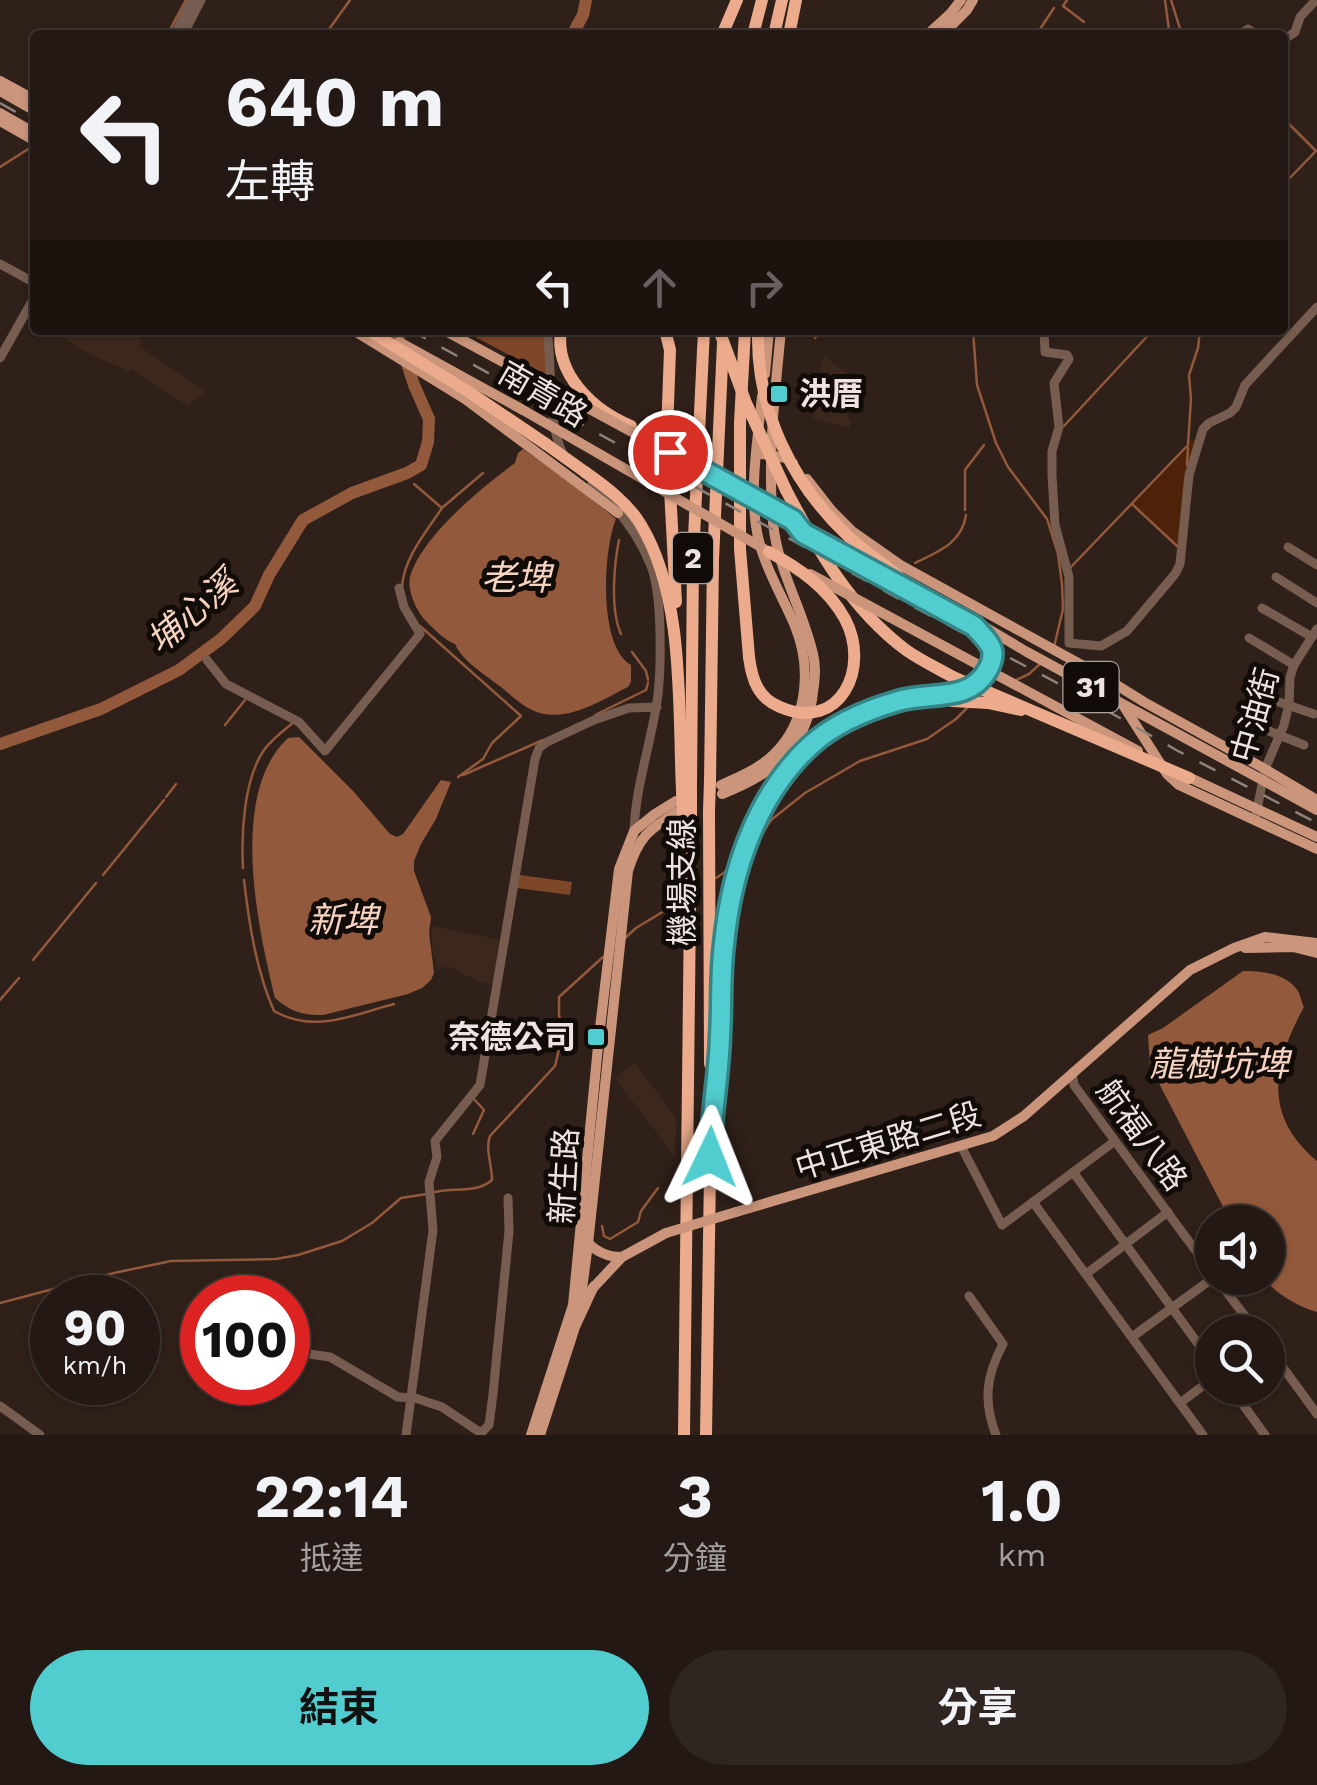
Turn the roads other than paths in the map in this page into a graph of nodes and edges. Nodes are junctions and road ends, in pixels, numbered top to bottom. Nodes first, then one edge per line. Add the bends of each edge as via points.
1 (192, 0) edge
2 (202, 0) edge
3 (762, 0) edge
4 (782, 0) edge
5 (796, 0) edge
6 (961, 0) edge
7 (973, 0) edge
8 (1316, 0) edge
9 (737, 1) edge
10 (177, 30) edge
11 (186, 30) edge
12 (724, 30) edge
13 (754, 30) edge
14 (775, 30) edge
15 (790, 30) edge
16 (932, 30) edge
17 (947, 30) edge
18 (1288, 38) edge
19 (0, 81) edge
20 (0, 91) edge
21 (30, 97) edge
22 (30, 108) edge
23 (0, 113) edge
24 (0, 121) edge
25 (30, 130) edge
26 (30, 138) edge
27 (0, 264) edge
28 (30, 280) edge
29 (30, 305) edge
30 (1317, 307) edge
31 (362, 335) edge
32 (376, 335) edge
33 (385, 335) edge
34 (453, 335) edge
35 (547, 335) edge
36 (559, 335) edge
37 (666, 335) edge
38 (704, 335) edge
39 (722, 335) edge
40 (724, 335) edge
41 (746, 335) edge
42 (758, 335) edge
43 (768, 335) edge
44 (781, 335) edge
45 (1044, 335) edge
46 (0, 358) edge
47 (639, 436) junction
48 (561, 452) junction
49 (756, 452) junction
50 (769, 455) junction
51 (551, 462) junction
52 (618, 513) junction
53 (793, 520) junction
54 (1288, 547) dead end
55 (769, 552) junction
56 (1317, 565) edge
57 (897, 575) junction
58 (1276, 577) dead end
59 (399, 588) dead end
60 (1317, 603) edge
61 (1262, 608) dead end
62 (1315, 633) edge
63 (1249, 638) dead end
64 (676, 644) junction
65 (207, 660) dead end
66 (1294, 664) junction
67 (1122, 693) junction
68 (1264, 697) dead end
69 (1289, 704) junction
70 (656, 708) junction
71 (1314, 714) dead end
72 (1052, 719) junction
73 (1254, 725) dead end
74 (1280, 735) junction
75 (1304, 745) dead end
76 (798, 759) junction
77 (1265, 769) junction
78 (1190, 778) junction
79 (1278, 778) junction
80 (1262, 782) junction
81 (718, 786) junction
82 (1317, 800) edge
83 (683, 805) junction
84 (1317, 810) edge
85 (1255, 820) junction
86 (634, 830) junction
87 (1317, 837) edge
88 (634, 848) junction
89 (1317, 849) edge
90 (617, 924) junction
91 (1317, 942) edge
92 (1234, 948) junction
93 (1317, 953) edge
94 (1072, 1073) junction
95 (711, 1117) junction
96 (1116, 1141) junction
97 (961, 1146) junction
98 (1073, 1172) junction
99 (508, 1198) dead end
100 (1033, 1202) junction
101 (1168, 1212) junction
102 (585, 1240) junction
103 (1126, 1244) junction
104 (1195, 1250) edge
105 (622, 1257) junction
106 (1086, 1274) junction
107 (594, 1286) junction
108 (1195, 1290) edge
109 (1229, 1295) edge
110 (969, 1296) dead end
111 (577, 1301) junction
112 (1172, 1308) junction
113 (1244, 1315) edge
114 (1132, 1337) junction
115 (1195, 1340) edge
116 (310, 1355) edge
117 (565, 1356) junction
118 (1285, 1370) edge
119 (1195, 1391) edge
120 (411, 1398) junction
121 (1180, 1402) junction
122 (1243, 1405) edge
123 (0, 1406) edge
124 (1317, 1414) edge
125 (39, 1435) edge
126 (406, 1435) edge
127 (531, 1435) edge
128 (540, 1435) edge
129 (684, 1435) edge
130 (706, 1435) edge
131 (996, 1435) edge
132 (1203, 1435) edge
133 (1265, 1435) edge

1 - 10 street
2 - 11 street
3 - 13 highway
4 - 14 highway
5 - 15 highway
6 - 16 main road
7 - 17 main road
8 - 18 street
9 - 12 highway
19 - 21 main road
20 - 22 main road
23 - 25 main road
24 - 26 main road
27 - 28 street
29 - 46 street
30 - 45 street via 1246,385 1236,408 1203,430 1189,475 1180,564 1127,631 1101,646 1069,642 1069,576 1052,474 1059,427 1054,383 1069,359 1044,352
31 - 51 main road
32 - 64 highway, bridge via 620,499 640,522 663,577
33 - 55 main road, 南青路 / 31, bridge
34 - 47 main road, 南青路 / 31, bridge
35 - 48 street
36 - 47 highway, bridge via 572,382
37 - 64 highway
38 - 83 highway, 機場支線 / 2
39 - 81 highway, 機場支線 / 2 via 713,560
40 - 72 highway, bridge via 786,490 822,556 865,614 907,651 953,677
41 - 55 highway, bridge via 740,549 749,657 759,692 770,702 807,713 822,709 852,678 851,634 835,604
42 - 57 highway, bridge via 769,414 797,476 849,538
43 - 49 main road
44 - 50 main road
47 - 53 main road, 南青路 / 31, bridge
48 - 51 main road
48 - 52 street
49 - 50 main road
49 - 81 main road via 756,526 796,630 805,690 790,736 773,756
50 - 67 main road via 796,464 852,531 902,566
50 - 81 main road via 778,557 816,676 807,723 776,766 746,785
51 - 52 main road
52 - 70 street via 654,578 660,640
53 - 57 main road, 南青路 / 31, bridge
53 - 76 highway, bridge via 825,546 974,626 994,658 982,680 964,692 867,711 838,725
54 - 56 street
55 - 78 main road, 南青路 / 31, bridge
57 - 84 main road, 南青路 / 31, bridge
58 - 60 street
59 - 65 street via 420,634 324,751 298,722 226,684
61 - 62 street
62 - 66 street, 中油街
63 - 66 street
64 - 83 highway
66 - 69 street, 中油街
67 - 77 main road
67 - 85 main road via 1178,786
68 - 69 street
69 - 71 street
69 - 74 street, 中油街
70 - 86 street
70 - 120 street via 614,712 539,748 535,759 480,1085 435,1140 429,1182 433,1230
72 - 76 highway, bridge via 988,702 925,702 868,718
72 - 78 highway, bridge
73 - 74 street
74 - 75 street
74 - 77 street, 中油街
76 - 95 highway via 752,828 733,890
77 - 79 main road
77 - 80 street, 中油街
78 - 87 main road, 南青路 / 31, bridge
79 - 80 main road
79 - 82 main road
80 - 85 street, 中油街
81 - 95 highway, 機場支線 / 2, bridge via 709,811
83 - 86 main road via 654,814
83 - 88 main road
83 - 129 highway, 機場支線 / 2 via 690,981
85 - 89 main road
86 - 88 street
86 - 90 main road, 新生路 via 619,869
88 - 90 main road, 新生路
90 - 102 main road, 新生路 via 599,1036
91 - 92 main road, 中正東路二段 via 1265,938
92 - 93 main road, 中正東路二段
92 - 94 main road, 中正東路二段 via 1190,970
94 - 96 street, 航福八路
94 - 97 main road, 中正東路二段 via 1007,1129
95 - 130 highway, 機場支線 / 2
96 - 98 street
96 - 101 street, 航福八路
97 - 100 street via 1002,1225
97 - 105 main road, 中正東路二段, bridge via 666,1233
98 - 100 street
98 - 103 street
99 - 120 street via 489,1425 481,1434 442,1408
100 - 106 street
101 - 103 street
101 - 104 street, 航福八路
102 - 105 main road via 610,1257
102 - 111 main road, 新生路
103 - 106 street
103 - 112 street
105 - 107 main road, 中正東路二段
106 - 114 street
107 - 111 main road, 中正東路二段
107 - 117 main road
108 - 112 street
109 - 113 street, 航福八路
110 - 131 street via 1003,1344 989,1378 987,1404
111 - 117 main road
111 - 127 main road
112 - 114 street
112 - 115 street
114 - 121 street
116 - 120 street via 330,1357
117 - 128 main road
118 - 124 street
119 - 121 street
120 - 126 street
121 - 132 street
122 - 133 street
123 - 125 street

